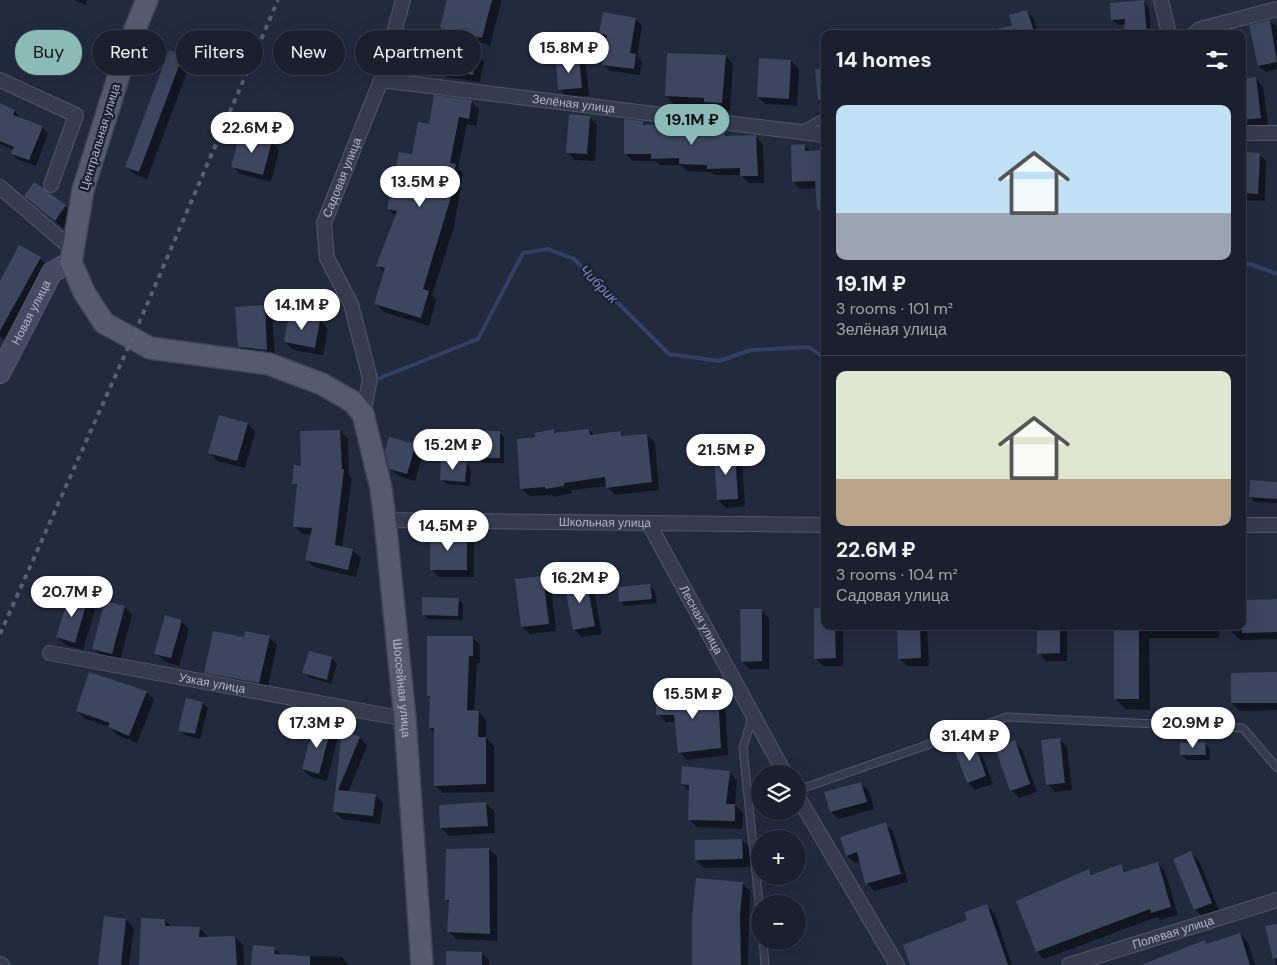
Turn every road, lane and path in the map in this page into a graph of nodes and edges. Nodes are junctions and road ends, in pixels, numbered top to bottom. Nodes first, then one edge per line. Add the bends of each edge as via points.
1 (147, 0) edge
2 (402, 0) edge
3 (1162, 0) edge
4 (1277, 9) edge
5 (1167, 30) edge
6 (1199, 30) edge
7 (0, 80) edge
8 (381, 80) junction
9 (821, 119) edge
10 (796, 132) junction
11 (1246, 133) edge
12 (1277, 133) edge
13 (821, 135) edge
14 (51, 185) dead end
15 (0, 188) edge
16 (71, 255) junction
17 (0, 373) edge
18 (363, 414) junction
19 (384, 520) junction
20 (649, 524) junction
21 (821, 525) edge
22 (1246, 525) edge
23 (1277, 525) edge
24 (50, 654) dead end
25 (752, 714) junction
26 (405, 719) junction
27 (779, 765) edge
28 (1277, 768) edge
29 (806, 787) edge
30 (806, 811) edge
31 (758, 895) edge
32 (1277, 900) edge
33 (764, 950) edge
34 (422, 965) edge
35 (766, 965) edge
36 (897, 965) edge
37 (1069, 965) edge

1 - 16 main road, Центральная улица via 127,49 83,190
2 - 8 street, Садовая улица
3 - 5 street
4 - 6 street
7 - 14 street via 76,115
8 - 10 street, Зелёная улица
8 - 18 street, Садовая улица via 324,223 327,258 351,304 370,379
9 - 10 lane
10 - 13 street, Зелёная улица
11 - 12 street
15 - 16 street
16 - 17 street, Новая улица via 52,272
16 - 18 main road via 85,294 104,323 150,348 269,364 322,384 352,402
18 - 19 main road, Шоссейная улица via 381,488
19 - 20 street, Школьная улица
19 - 26 main road, Шоссейная улица
20 - 21 street, Школьная улица
20 - 25 street, Лесная улица
22 - 23 street
24 - 26 street, Узкая улица
25 - 27 street, Лесная улица
25 - 31 lane via 743,748
26 - 34 main road, Шоссейная улица
28 - 29 lane via 1243,728 1006,717
30 - 36 street
32 - 37 street, Полевая улица
33 - 35 lane

